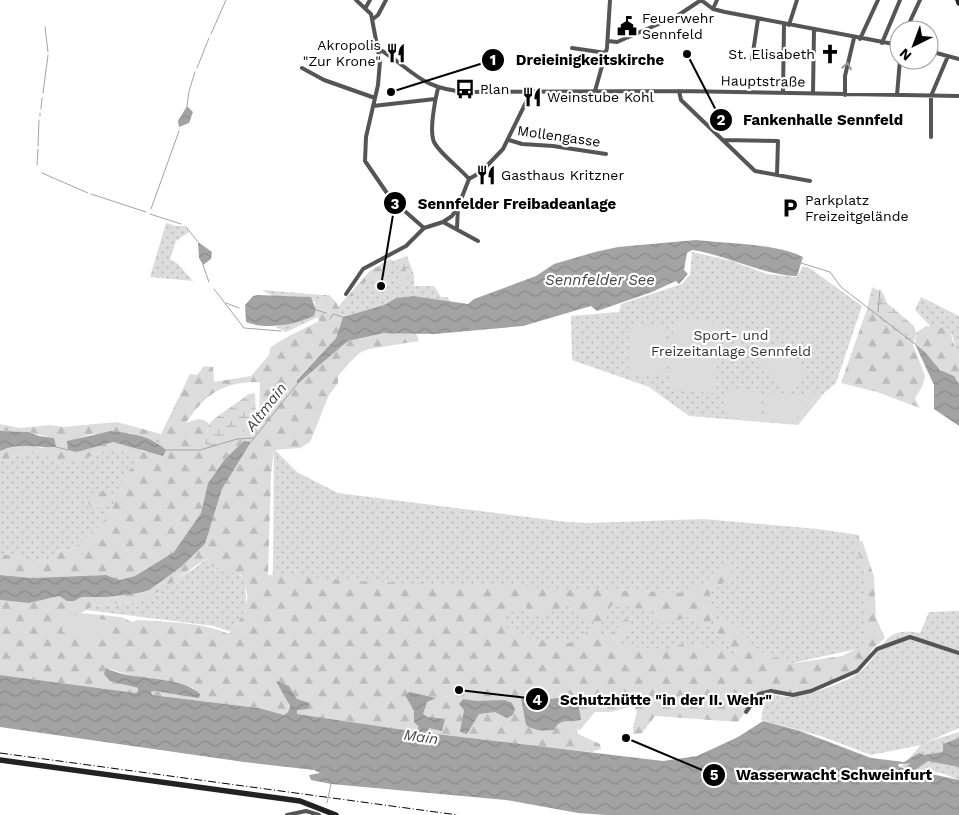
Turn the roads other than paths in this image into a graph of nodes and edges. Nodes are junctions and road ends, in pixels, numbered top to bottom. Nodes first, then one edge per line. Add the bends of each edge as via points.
1 (356, 0) edge
2 (370, 0) edge
3 (386, 0) edge
4 (610, 0) edge
5 (701, 0) edge
6 (717, 0) edge
7 (797, 0) edge
8 (878, 0) edge
9 (900, 0) edge
10 (920, 0) edge
11 (366, 7) junction
12 (713, 9) junction
13 (373, 19) junction
14 (758, 19) junction
15 (911, 20) edge
16 (787, 24) junction
17 (814, 30) junction
18 (854, 38) junction
19 (860, 39) junction
20 (608, 41) junction
21 (882, 43) junction
22 (889, 44) edge
23 (572, 48) dead end
24 (379, 49) junction
25 (606, 54) junction
26 (939, 54) edge
27 (948, 56) junction
28 (752, 59) dead end
29 (959, 59) edge
30 (302, 68) dead end
31 (899, 70) edge
32 (438, 88) junction
33 (595, 91) junction
34 (679, 91) junction
35 (531, 92) junction
36 (813, 93) junction
37 (783, 94) junction
38 (845, 94) junction
39 (896, 95) junction
40 (931, 96) junction
41 (959, 96) edge
42 (375, 98) junction
43 (435, 99) junction
44 (373, 106) junction
45 (931, 137) dead end
46 (509, 140) junction
47 (723, 140) junction
48 (606, 154) dead end
49 (777, 174) junction
50 (470, 179) junction
51 (810, 181) dead end
52 (458, 207) junction
53 (443, 222) junction
54 (424, 228) junction
55 (457, 228) junction
56 (478, 241) dead end
57 (346, 294) dead end
58 (959, 653) edge
59 (746, 712) dead end
60 (0, 760) edge
61 (287, 815) edge
62 (318, 815) edge
63 (336, 815) edge

1 - 11 street
2 - 11 street
3 - 13 street
4 - 20 street
5 - 12 street
5 - 20 street via 677,16 617,42
6 - 12 street
7 - 16 street
8 - 19 street
9 - 21 street
10 - 15 street
11 - 13 street
12 - 14 street
13 - 24 street
14 - 16 street
14 - 28 street
16 - 17 street
16 - 37 street
17 - 18 street
17 - 36 street
18 - 19 street
38 -> 18 street via 845,76
19 - 21 street
20 - 25 street
21 - 22 street
23 - 25 street
24 - 32 street, Hauptstraße
24 - 42 street
25 - 33 street
26 - 27 street
27 - 29 street
27 - 40 street
30 - 42 street via 324,80
31 - 39 street
32 - 35 street, Hauptstraße
32 - 43 street
33 - 34 street, Hauptstraße
33 - 35 street, Hauptstraße
34 - 37 street, Hauptstraße
34 - 47 street via 681,100
35 - 46 street
36 - 37 street, Hauptstraße
36 - 38 street, Hauptstraße
38 - 39 street, Hauptstraße
39 - 40 street, Hauptstraße
40 - 41 street, Hauptstraße
40 - 45 street
42 - 44 street
43 - 44 street
43 - 50 street via 435,143
44 - 54 street via 365,161 391,199
46 - 48 street, Mollengasse
46 - 50 street via 494,160
47 - 49 street via 755,171
47 - 49 street via 778,141
49 - 51 street
50 - 52 street
52 - 53 street
52 - 55 street
53 - 54 street
53 - 55 street
54 - 57 street via 406,246 363,269
55 - 56 street
58 - 59 street via 910,637 903,638 874,651 856,671 811,691 793,695 771,691 759,694
60 - 63 main road via 312,804
61 - 62 street via 306,811

